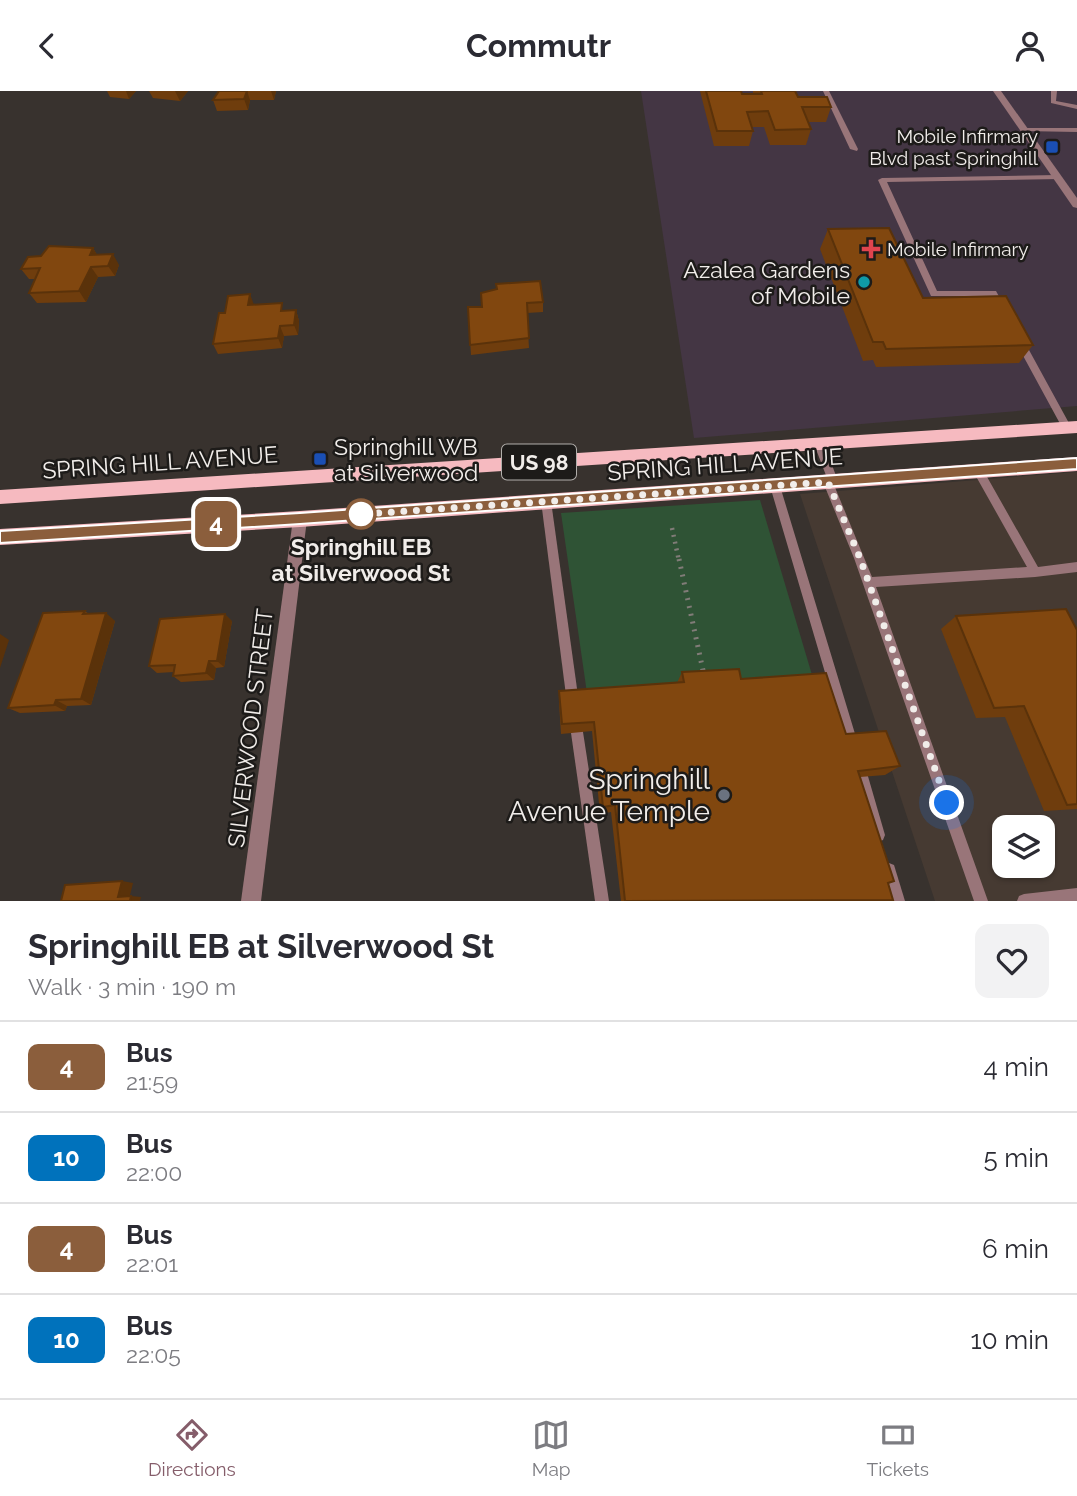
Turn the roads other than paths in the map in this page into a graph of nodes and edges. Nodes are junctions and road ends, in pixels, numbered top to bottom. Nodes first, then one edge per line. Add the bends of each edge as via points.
1 (826, 91) edge
2 (997, 91) edge
3 (1054, 91) edge
4 (1077, 107) edge
5 (1025, 130) junction
6 (1077, 130) edge
7 (854, 149) dead end
8 (1057, 177) junction
9 (1077, 205) edge
10 (1005, 315) edge
11 (1017, 337) edge
12 (1072, 427) edge
13 (819, 444) junction
14 (1074, 466) edge
15 (978, 471) junction
16 (830, 481) junction
17 (775, 485) junction
18 (0, 497) edge
19 (546, 501) junction
20 (300, 519) junction
21 (0, 537) edge
22 (1077, 567) edge
23 (1035, 572) junction
24 (868, 582) junction
25 (882, 848) edge
26 (886, 862) edge
27 (1077, 895) edge
28 (251, 901) edge
29 (602, 901) edge
30 (898, 901) edge
31 (981, 901) edge
32 (1024, 901) edge

1 - 7 lane
2 - 5 street
3 - 4 lane via 1052,102
5 - 6 lane
5 - 8 street
8 - 9 street
8 - 10 lane via 882,180 934,294 993,293
11 - 12 lane
12 - 13 main road, SPRING HILL AVENUE / US 98
13 - 16 lane
13 - 18 main road, SPRING HILL AVENUE / US 98
14 - 15 main road, SPRING HILL AVENUE / US 98
15 - 16 main road, SPRING HILL AVENUE / US 98
15 - 23 lane
16 - 17 main road, SPRING HILL AVENUE / US 98
16 - 24 lane
17 - 19 main road, SPRING HILL AVENUE / US 98
17 - 25 lane
19 - 20 main road, SPRING HILL AVENUE / US 98
19 - 29 lane
20 - 21 main road, SPRING HILL AVENUE / US 98
20 - 28 street, SILVERWOOD STREET
22 - 23 lane
23 - 24 lane
24 - 31 lane
26 - 30 lane
27 - 32 lane

